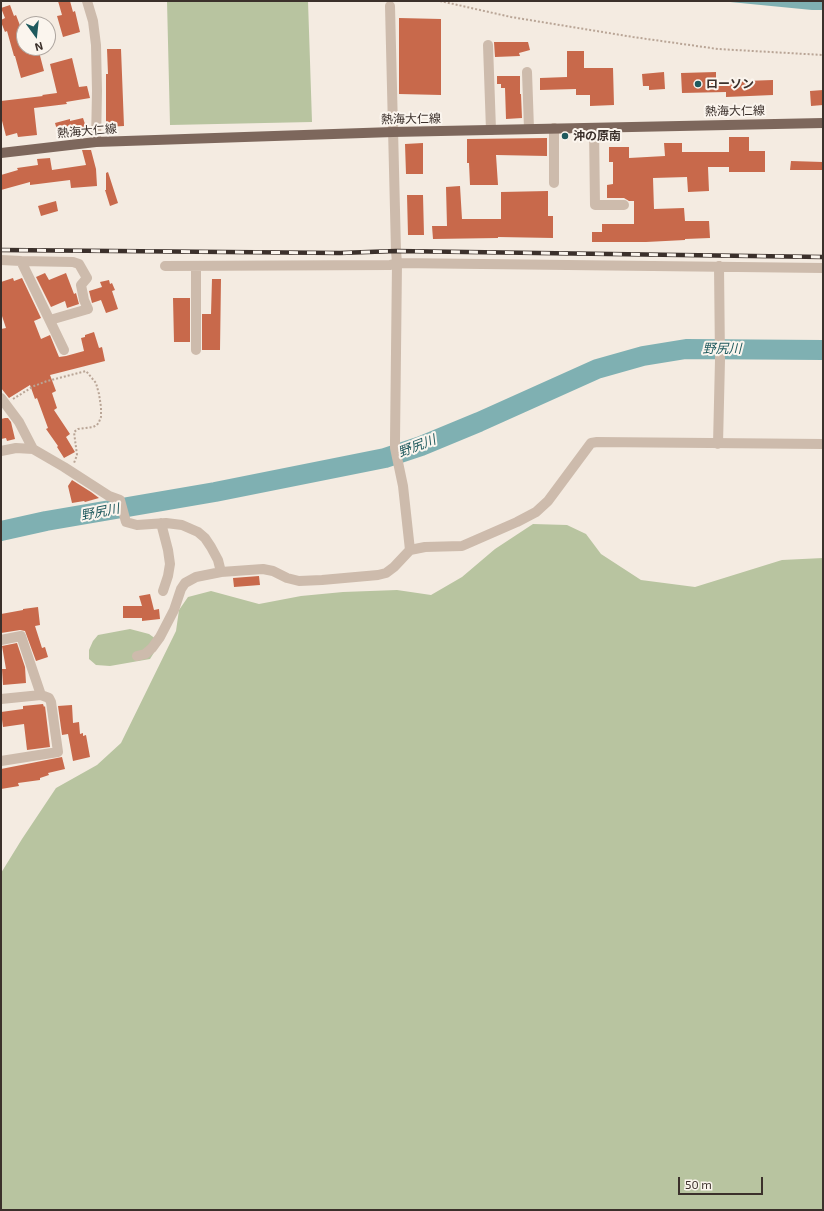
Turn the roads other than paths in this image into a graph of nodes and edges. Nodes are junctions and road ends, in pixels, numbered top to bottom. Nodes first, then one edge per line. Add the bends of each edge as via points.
1 (87, 1) edge
2 (390, 6) dead end
3 (488, 46) dead end
4 (527, 72) dead end
5 (823, 123) edge
6 (554, 128) junction
7 (594, 128) junction
8 (529, 129) junction
9 (491, 130) junction
10 (393, 132) junction
11 (96, 142) junction
12 (1, 153) edge
13 (554, 183) dead end
14 (624, 205) dead end
15 (1, 260) edge
16 (21, 261) junction
17 (397, 263) junction
18 (165, 266) dead end
19 (196, 266) junction
20 (719, 266) junction
21 (823, 268) edge
22 (50, 320) junction
23 (64, 350) dead end
24 (196, 350) dead end
25 (4, 402) edge
26 (718, 444) junction
27 (823, 444) edge
28 (33, 449) junction
29 (1, 451) edge
30 (161, 523) junction
31 (410, 550) junction
32 (221, 572) junction
33 (163, 591) dead end
34 (1, 640) edge
35 (137, 656) dead end
36 (41, 695) junction
37 (1, 699) edge
38 (1, 762) edge

1 - 11 street via 96,45
2 - 10 street
3 - 9 street
4 - 8 street
5 - 7 main road, 熱海大仁線
6 - 7 main road, 熱海大仁線
6 - 8 main road, 熱海大仁線
6 - 13 street
7 - 14 street via 596,205
8 - 9 main road, 熱海大仁線
9 - 10 main road, 熱海大仁線
10 - 11 main road, 熱海大仁線
10 - 17 street
11 - 12 main road, 熱海大仁線
15 - 16 street
16 - 22 street
16 - 22 street via 73,262 78,264 87,278 81,285 88,309
17 - 19 street
17 - 20 street
17 - 31 street via 395,448 403,486
18 - 19 street
19 - 24 street
20 - 21 street
20 - 26 street
22 - 23 street
25 - 28 street via 19,422
26 - 27 street
26 - 31 street via 591,442 548,500 536,512 462,546
28 - 29 street via 16,448
28 - 30 street via 109,496 120,500 126,522 137,525
30 - 32 street via 182,525 198,532 211,547
30 - 33 street via 170,564
31 - 32 street via 394,567 378,575 299,581 263,569
32 - 35 street via 196,577 185,583 160,637 145,654
34 - 36 street via 21,636
36 - 37 street
36 - 38 street via 49,698 51,702 58,752

